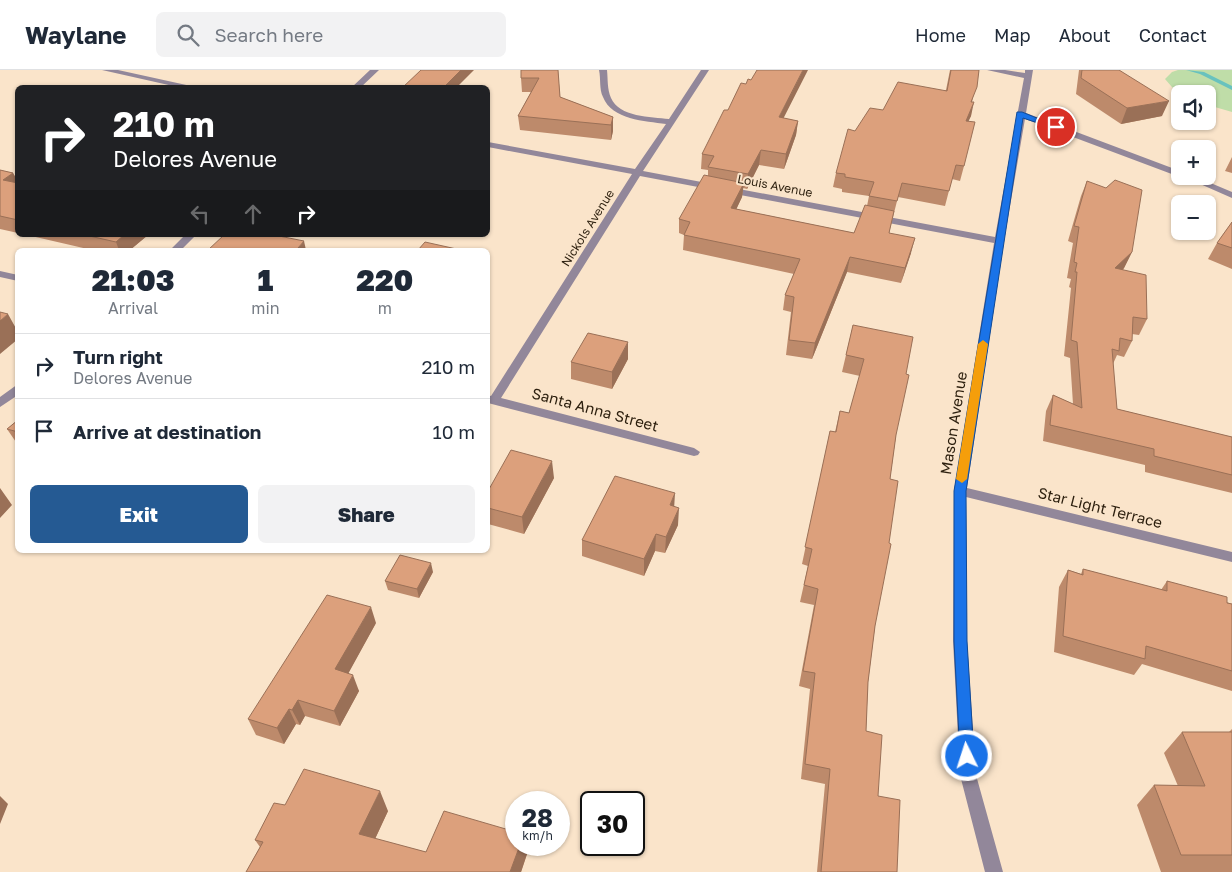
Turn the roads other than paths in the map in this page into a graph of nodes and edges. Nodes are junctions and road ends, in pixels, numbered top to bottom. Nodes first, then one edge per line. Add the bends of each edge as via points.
1 (106, 70) edge
2 (375, 70) edge
3 (604, 70) edge
4 (705, 70) edge
5 (991, 70) edge
6 (1028, 73) edge
7 (181, 85) edge
8 (358, 85) edge
9 (1020, 114) junction
10 (672, 122) junction
11 (490, 144) edge
12 (1171, 171) edge
13 (638, 172) junction
14 (1208, 185) edge
15 (1232, 195) edge
16 (189, 237) edge
17 (999, 241) junction
18 (177, 248) edge
19 (0, 274) edge
20 (15, 277) edge
21 (15, 390) edge
22 (491, 399) edge
23 (0, 403) edge
24 (694, 452) dead end
25 (960, 491) junction
26 (1232, 556) edge
27 (994, 872) edge

1 - 7 street
2 - 8 street
3 - 10 street via 607,97 612,106 620,112
4 - 10 street, Nickols Avenue
5 - 6 street
6 - 9 street, Mason Avenue
9 - 12 street
9 - 17 street, Mason Avenue
10 - 13 street, Nickols Avenue
11 - 13 street, Louis Avenue
13 - 17 street, Louis Avenue
13 - 22 street, Nickols Avenue
14 - 15 street
16 - 18 street
17 - 25 street, Mason Avenue
19 - 20 street
21 - 23 street
22 - 24 street, Santa Anna Street
25 - 26 street, Star Light Terrace
25 - 27 street, Mason Avenue via 960,641 968,775

